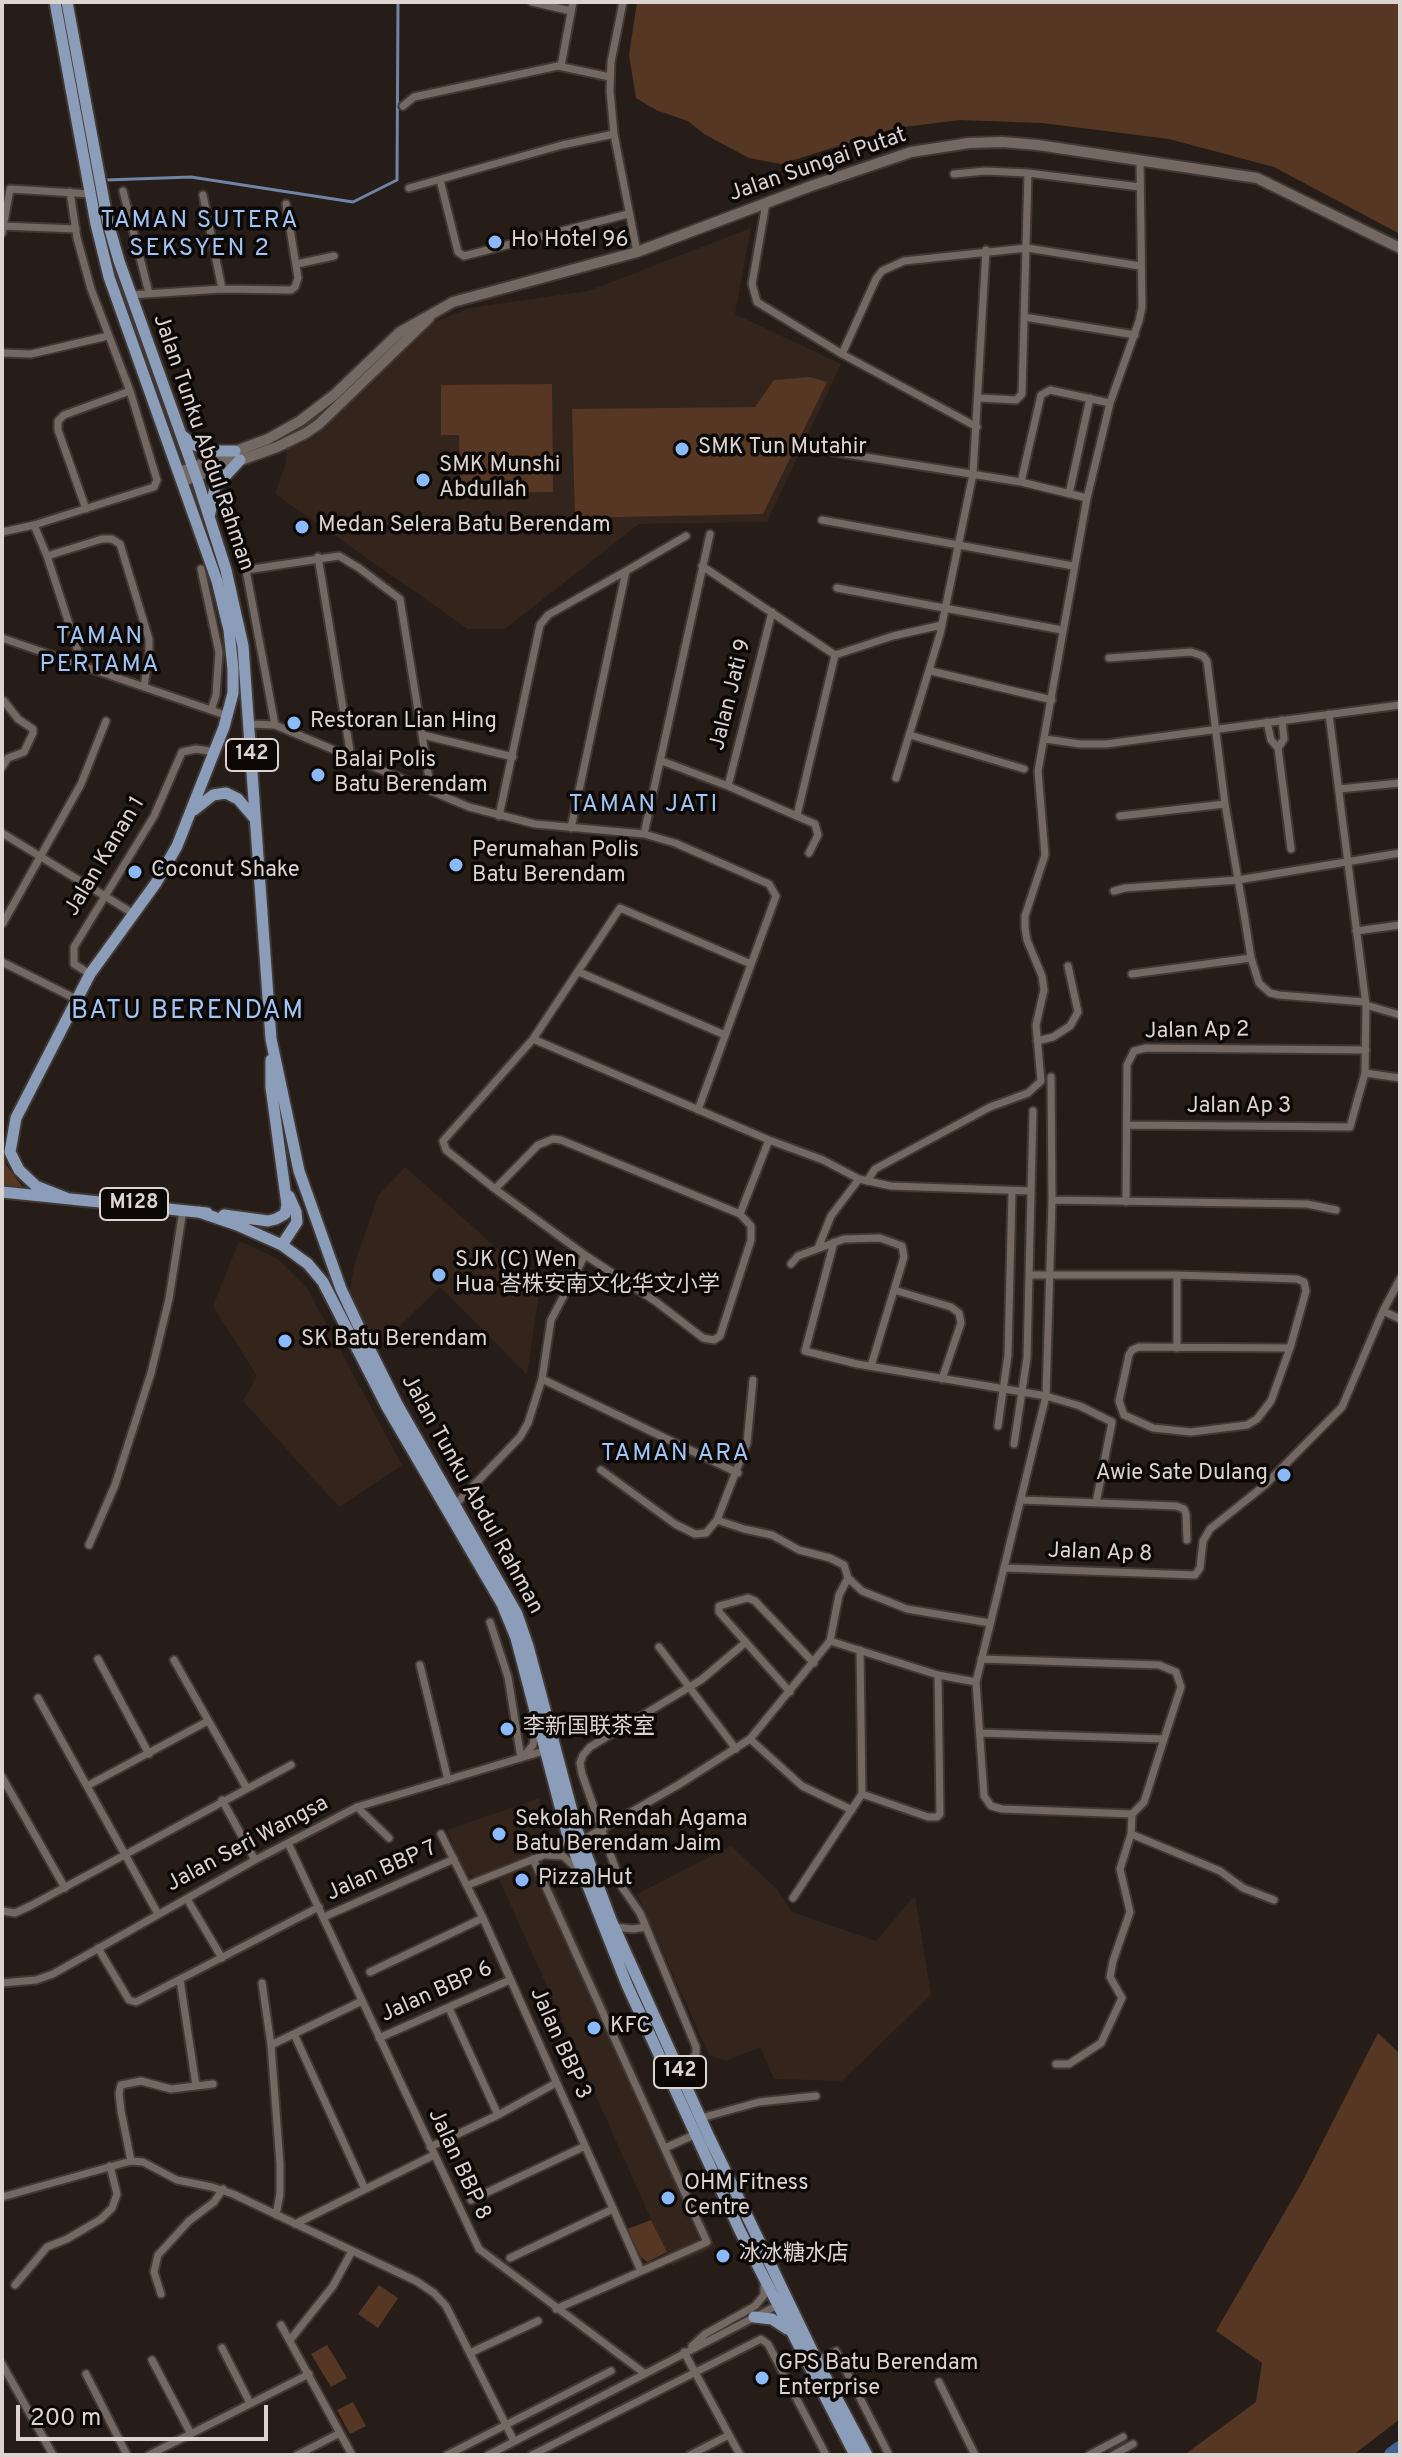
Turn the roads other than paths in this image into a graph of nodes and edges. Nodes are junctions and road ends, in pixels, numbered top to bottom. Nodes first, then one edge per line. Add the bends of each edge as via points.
1 (55, 2) edge
2 (67, 2) edge
3 (532, 2) edge
4 (573, 2) edge
5 (623, 2) edge
6 (571, 11) junction
7 (561, 66) junction
8 (610, 77) junction
9 (403, 106) dead end
10 (614, 134) junction
11 (1140, 161) junction
12 (1028, 173) junction
13 (954, 174) dead end
14 (440, 180) junction
15 (1140, 187) junction
16 (409, 188) dead end
17 (123, 191) dead end
18 (70, 192) junction
19 (91, 194) junction
20 (203, 195) dead end
21 (766, 203) junction
22 (286, 204) dead end
23 (628, 214) junction
24 (76, 229) junction
25 (3, 230) edge
26 (1027, 248) junction
27 (1400, 248) edge
28 (986, 250) junction
29 (637, 252) junction
30 (334, 256) dead end
31 (297, 264) junction
32 (1140, 266) junction
33 (222, 289) junction
34 (149, 293) junction
35 (130, 295) junction
36 (1024, 317) junction
37 (1135, 335) junction
38 (130, 337) junction
39 (109, 340) junction
40 (2, 353) edge
41 (842, 354) junction
42 (130, 391) junction
43 (1022, 394) junction
44 (1041, 395) junction
45 (980, 398) junction
46 (1090, 398) junction
47 (1110, 403) junction
48 (977, 427) junction
49 (180, 434) junction
50 (834, 452) dead end
51 (238, 456) junction
52 (195, 472) junction
53 (973, 474) junction
54 (182, 476) junction
55 (1021, 482) junction
56 (1069, 494) junction
57 (1087, 498) junction
58 (86, 509) junction
59 (210, 517) junction
60 (822, 520) dead end
61 (34, 525) junction
62 (2, 532) edge
63 (710, 534) dead end
64 (686, 536) dead end
65 (958, 544) junction
66 (47, 556) junction
67 (318, 557) junction
68 (702, 566) junction
69 (1073, 566) junction
70 (201, 569) dead end
71 (626, 571) junction
72 (837, 588) dead end
73 (946, 607) junction
74 (772, 612) junction
75 (942, 625) junction
76 (2, 628) edge
77 (1062, 630) junction
78 (4, 639) edge
79 (835, 655) junction
80 (1109, 658) dead end
81 (83, 667) junction
82 (931, 671) junction
83 (144, 687) junction
84 (1052, 700) junction
85 (4, 701) edge
86 (1400, 705) edge
87 (211, 710) junction
88 (1329, 714) junction
89 (228, 716) junction
90 (1282, 720) junction
91 (106, 721) dead end
92 (1267, 722) junction
93 (250, 724) junction
94 (275, 725) junction
95 (1217, 730) junction
96 (423, 735) junction
97 (910, 735) junction
98 (1045, 739) junction
99 (1278, 748) junction
100 (215, 752) junction
101 (351, 757) junction
102 (513, 757) junction
103 (662, 761) junction
104 (2, 767) edge
105 (1024, 769) dead end
106 (896, 778) dead end
107 (1400, 783) edge
108 (728, 786) junction
109 (1339, 789) junction
110 (431, 791) junction
111 (1225, 804) junction
112 (191, 814) junction
113 (797, 815) junction
114 (499, 816) junction
115 (1120, 816) dead end
116 (255, 819) junction
117 (571, 828) junction
118 (2, 833) edge
119 (644, 834) junction
120 (1291, 849) dead end
121 (809, 853) dead end
122 (1400, 853) edge
123 (42, 855) junction
124 (1348, 862) junction
125 (1238, 880) junction
126 (1114, 891) dead end
127 (105, 895) junction
128 (134, 914) junction
129 (3, 923) edge
130 (1400, 925) edge
131 (1356, 931) junction
132 (1251, 958) junction
133 (2, 962) edge
134 (751, 964) junction
135 (1068, 966) dead end
136 (579, 972) junction
137 (90, 974) junction
138 (1132, 974) dead end
139 (76, 999) junction
140 (1365, 1004) junction
141 (1400, 1015) edge
142 (725, 1035) junction
143 (271, 1039) junction
144 (533, 1039) junction
145 (1037, 1041) junction
146 (1366, 1050) junction
147 (1365, 1073) junction
148 (1051, 1077) dead end
149 (1400, 1078) edge
150 (698, 1110) junction
151 (1033, 1111) dead end
152 (16, 1118) junction
153 (1127, 1125) junction
154 (2, 1140) edge
155 (769, 1140) junction
156 (863, 1180) junction
157 (495, 1189) junction
158 (1012, 1191) junction
159 (1031, 1191) junction
160 (2, 1192) edge
161 (288, 1195) junction
162 (69, 1199) junction
163 (1052, 1200) junction
164 (1126, 1202) junction
165 (183, 1210) junction
166 (1336, 1210) dead end
167 (199, 1212) junction
168 (740, 1214) junction
169 (834, 1242) junction
170 (282, 1245) junction
171 (818, 1248) junction
172 (585, 1255) junction
173 (791, 1264) dead end
174 (1029, 1275) junction
175 (1050, 1275) junction
176 (1177, 1275) junction
177 (1400, 1279) edge
178 (894, 1290) junction
179 (1383, 1311) junction
180 (1400, 1319) edge
181 (1177, 1348) junction
182 (1290, 1348) junction
183 (871, 1366) junction
184 (542, 1379) junction
185 (942, 1379) junction
186 (753, 1380) dead end
187 (1005, 1389) junction
188 (1024, 1392) junction
189 (1046, 1396) junction
190 (998, 1426) dead end
191 (1014, 1444) dead end
192 (601, 1470) dead end
193 (738, 1473) junction
194 (1021, 1500) junction
195 (1096, 1503) junction
196 (454, 1506) junction
197 (717, 1520) junction
198 (1187, 1540) dead end
199 (89, 1545) dead end
200 (1005, 1568) junction
201 (848, 1578) junction
202 (490, 1622) dead end
203 (990, 1623) junction
204 (830, 1641) junction
205 (746, 1642) junction
206 (659, 1647) dead end
207 (860, 1650) junction
208 (522, 1658) junction
209 (98, 1659) dead end
210 (981, 1659) junction
211 (174, 1660) dead end
212 (504, 1661) junction
213 (814, 1663) junction
214 (420, 1665) dead end
215 (938, 1675) junction
216 (976, 1682) junction
217 (689, 1688) junction
218 (529, 1692) junction
219 (790, 1692) junction
220 (38, 1698) dead end
221 (208, 1721) junction
222 (980, 1733) junction
223 (750, 1739) junction
224 (1164, 1739) junction
225 (736, 1749) junction
226 (549, 1750) junction
227 (149, 1754) junction
228 (521, 1758) junction
229 (291, 1765) dead end
230 (2, 1777) edge
231 (448, 1780) junction
232 (87, 1786) junction
233 (246, 1787) junction
234 (862, 1794) junction
235 (222, 1800) junction
236 (357, 1807) junction
237 (852, 1810) junction
238 (1132, 1814) junction
239 (603, 1829) junction
240 (567, 1833) junction
241 (441, 1834) dead end
242 (1131, 1834) junction
243 (389, 1838) dead end
244 (580, 1841) junction
245 (288, 1843) junction
246 (125, 1855) junction
247 (544, 1855) junction
248 (454, 1859) junction
249 (533, 1859) junction
250 (576, 1859) junction
251 (255, 1860) junction
252 (468, 1885) junction
253 (65, 1888) junction
254 (587, 1888) junction
255 (793, 1898) dead end
256 (187, 1899) junction
257 (1274, 1900) dead end
258 (319, 1907) junction
259 (2, 1911) edge
260 (158, 1914) junction
261 (324, 1917) junction
262 (483, 1918) junction
263 (614, 1927) junction
264 (646, 1927) junction
265 (98, 1948) junction
266 (222, 1958) junction
267 (370, 1972) dead end
268 (180, 1980) junction
269 (510, 1980) junction
270 (2, 1983) edge
271 (262, 1983) dead end
272 (362, 2001) junction
273 (449, 2008) junction
274 (294, 2034) junction
275 (379, 2038) junction
276 (271, 2045) junction
277 (1056, 2064) dead end
278 (681, 2075) junction
279 (556, 2083) junction
280 (213, 2084) dead end
281 (196, 2086) junction
282 (816, 2096) dead end
283 (498, 2115) junction
284 (701, 2118) junction
285 (694, 2135) junction
286 (585, 2146) junction
287 (665, 2148) junction
288 (432, 2151) junction
289 (131, 2161) junction
290 (110, 2166) junction
291 (223, 2189) junction
292 (365, 2189) junction
293 (2, 2197) edge
294 (471, 2200) dead end
295 (613, 2209) junction
296 (276, 2215) junction
297 (295, 2224) junction
298 (352, 2251) junction
299 (510, 2258) dead end
300 (641, 2271) junction
301 (764, 2279) junction
302 (15, 2285) dead end
303 (161, 2294) dead end
304 (789, 2299) junction
305 (776, 2305) junction
306 (556, 2309) junction
307 (754, 2317) junction
308 (538, 2321) dead end
309 (281, 2325) dead end
310 (792, 2335) junction
311 (290, 2340) junction
312 (222, 2348) dead end
313 (684, 2352) junction
314 (470, 2353) junction
315 (152, 2360) dead end
316 (817, 2361) junction
317 (2, 2364) edge
318 (611, 2371) dead end
319 (694, 2371) junction
320 (644, 2373) junction
321 (86, 2374) dead end
322 (309, 2374) junction
323 (939, 2382) dead end
324 (250, 2403) junction
325 (506, 2423) junction
326 (340, 2433) junction
327 (191, 2434) junction
328 (729, 2435) junction
329 (1123, 2437) dead end
330 (514, 2441) junction
331 (1133, 2444) dead end
332 (167, 2451) edge
333 (53, 2455) edge
334 (127, 2455) edge
335 (149, 2455) edge
336 (297, 2455) edge
337 (352, 2455) edge
338 (447, 2455) edge
339 (488, 2455) edge
340 (532, 2455) edge
341 (690, 2455) edge
342 (740, 2455) edge
343 (826, 2455) edge
344 (855, 2455) edge
345 (867, 2455) edge
346 (889, 2455) edge
347 (975, 2455) edge
348 (1089, 2455) edge
349 (1113, 2455) edge

1 - 19 main road, Jalan Tunku Abdul Rahman / 142
2 - 35 main road, Jalan Tunku Abdul Rahman / 142 via 108,223
3 - 6 street
4 - 6 street
5 - 8 street
6 - 7 street
7 - 8 street
7 - 9 street via 414,97
8 - 10 street
10 - 14 street
10 - 23 street
11 - 15 street
11 - 21 main road, Jalan Sungai Putat via 1038,145 969,143 911,152
11 - 27 main road, Jalan Sungai Putat via 1257,178
12 - 13 street
12 - 15 street
12 - 26 street
14 - 16 street
14 - 23 street via 458,252 464,256
15 - 32 street
17 - 34 street
18 - 19 street
18 - 24 street
18 - 25 street via 10,189
19 - 38 main road, Jalan Tunku Abdul Rahman / 142 via 109,277
20 - 33 street
21 - 29 main road, Jalan Sungai Putat
21 - 41 street via 754,299
22 - 31 street
23 - 29 street
24 - 25 street
24 - 39 street
26 - 28 street
26 - 32 street
26 - 36 street
28 - 41 street via 904,261 882,271
28 - 45 street
29 - 51 main road, Jalan Sungai Putat via 470,296 436,311 319,424 292,441
30 - 31 street
31 - 33 street via 297,283 291,290
32 - 37 street via 1142,307
33 - 34 street
34 - 35 street
35 - 49 main road, Jalan Tunku Abdul Rahman / 142
36 - 37 street
36 - 43 street
37 - 47 street
38 - 39 street
38 - 54 main road, Jalan Tunku Abdul Rahman / 142
39 - 40 street via 31,354
39 - 42 street
41 - 48 street
42 - 58 street via 58,421
42 - 58 street via 156,484
43 - 44 street
43 - 45 street via 1016,400
44 - 46 street via 1050,390
44 - 55 street
45 - 48 street
46 - 47 street
46 - 56 street
47 - 57 street
48 - 53 street
49 - 51 main road via 202,449
49 - 52 main road, Jalan Tunku Abdul Rahman / 142
50 - 53 street
51 - 52 main road, Jalan Sungai Putat
51 - 59 main road via 215,487
52 - 54 main road, Jalan Sungai Putat
52 - 59 main road, Jalan Tunku Abdul Rahman / 142
53 - 55 street
53 - 65 street
54 - 89 main road, Jalan Tunku Abdul Rahman / 142 via 224,611 233,669
55 - 56 street
56 - 57 street
57 - 69 street
58 - 61 street
59 - 93 main road, Jalan Tunku Abdul Rahman / 142 via 243,646
60 - 65 street
61 - 62 street
61 - 66 street
63 - 68 street
64 - 71 street
65 - 69 street
65 - 73 street
66 - 81 street
66 - 83 street via 102,539 120,544 149,639
67 - 94 street via 246,570
67 - 96 street via 343,558 400,599
67 - 101 street
68 - 74 street
68 - 103 street
69 - 77 street
70 - 87 street via 219,652
71 - 102 street via 548,615 540,625
71 - 117 street
72 - 73 street
73 - 75 street
73 - 77 street
74 - 79 street
74 - 108 street, Jalan Jati 9
75 - 79 street
75 - 82 street
76 - 78 street
77 - 84 street
78 - 81 street
79 - 113 street
80 - 95 street via 1191,652 1203,656
81 - 83 street
82 - 84 street
82 - 97 street
83 - 87 street
84 - 98 street
85 - 104 street via 33,733 24,752 8,758
86 - 88 street
87 - 89 street
88 - 90 street
88 - 109 street
89 - 100 main road, 142
90 - 92 street
90 - 99 street via 1284,739
91 - 123 street via 81,784
92 - 95 street
92 - 99 street
93 - 94 street
93 - 116 main road, Jalan Tunku Abdul Rahman / 142
94 - 101 street
95 - 98 street via 1092,745
95 - 111 street
96 - 102 street
96 - 110 street
97 - 105 street
97 - 106 street
98 - 145 street via 1038,780 1045,855 1025,916 1027,940 1044,990
99 - 120 street
100 - 112 main road, 142
100 - 127 street, Jalan Kanan 1 via 182,752 154,816
101 - 110 street
102 - 114 street
103 - 108 street
103 - 119 street
107 - 109 street
108 - 113 street
109 - 124 street
110 - 114 street
111 - 115 street
111 - 125 street
112 - 116 main road via 213,795 226,793
112 - 128 main road, 142
113 - 121 street via 818,829
114 - 117 street
116 - 143 main road, Jalan Tunku Abdul Rahman / 142
117 - 119 street
118 - 123 street
119 - 134 street via 769,884 776,896
122 - 124 street
123 - 127 street
123 - 129 street
124 - 125 street
124 - 131 street
125 - 126 street
125 - 132 street
127 - 128 street
127 - 137 street, Jalan Kanan 1 via 73,952 74,964
128 - 137 main road, 142
130 - 131 street
131 - 140 street
132 - 138 street
132 - 140 street via 1259,983 1270,993
133 - 139 street
134 - 136 street via 620,908
134 - 142 street
135 - 145 street via 1078,1012 1070,1026
136 - 142 street
136 - 144 street
137 - 139 main road, 142
139 - 152 main road, 142
140 - 141 street
140 - 146 street
142 - 150 street
143 - 161 main road via 271,1087
143 - 196 main road, Jalan Tunku Abdul Rahman / 142 via 299,1171 341,1289
144 - 150 street
144 - 157 street via 443,1141 446,1150
145 - 156 street via 1038,1087 990,1107
146 - 147 street
146 - 153 street, Jalan Ap 2 via 1139,1049 1127,1065
147 - 149 street
147 - 153 street, Jalan Ap 3 via 1350,1127
148 - 163 street
150 - 155 street
151 - 159 street
152 - 154 main road, 142
152 - 162 main road via 10,1152 19,1170 36,1186
153 - 164 street, Jalan Ap 2
155 - 156 street
155 - 168 street
156 - 158 street
156 - 171 street via 831,1216
157 - 168 street via 538,1145 553,1139
157 - 172 street
158 - 159 street
158 - 187 street
159 - 174 street
160 - 162 main road, M128
161 - 167 main road via 285,1214 268,1221
161 - 170 main road via 297,1222
162 - 165 main road, M128
163 - 164 street
163 - 175 street
164 - 166 street via 1307,1204
165 - 167 main road, M128
165 - 199 street via 151,1373 115,1485
167 - 170 main road, M128
168 - 172 street via 751,1226 751,1240 722,1331 714,1340 703,1338
169 - 171 street
169 - 178 street via 865,1237 902,1246
169 - 183 street via 805,1351
170 - 208 main road, Jalan Tunku Abdul Rahman / 142 via 323,1282 387,1407 502,1604
171 - 173 street
172 - 184 street via 551,1320
174 - 175 street
174 - 188 street
175 - 176 street
175 - 189 street
176 - 181 street
176 - 182 street via 1301,1280 1306,1291
177 - 179 street
178 - 183 street
178 - 185 street via 959,1313 961,1323
179 - 180 street
179 - 200 street, Jalan Ap 8 via 1336,1416 1210,1529 1195,1575
181 - 182 street
181 - 182 street via 1132,1350 1119,1401 1124,1415 1153,1428 1191,1432 1247,1425 1271,1401
183 - 185 street
184 - 193 street
184 - 196 street via 520,1437
185 - 187 street
186 - 193 street via 747,1443
187 - 188 street
187 - 190 street
188 - 189 street
188 - 191 street
189 - 194 street
189 - 195 street via 1112,1422
192 - 197 street via 695,1534 706,1533
193 - 197 street
194 - 195 street
194 - 200 street
195 - 198 street via 1181,1507
196 - 226 main road, Jalan Tunku Abdul Rahman / 142 via 521,1623
197 - 201 street via 839,1561
200 - 203 street
201 - 203 street via 862,1591 907,1609
201 - 204 street
202 - 212 street
203 - 210 street
204 - 207 street
204 - 213 street
205 - 213 street via 719,1612 721,1604 755,1601
205 - 217 street
205 - 219 street
206 - 217 street
207 - 215 street
207 - 234 street
208 - 212 street
208 - 218 main road, Jalan Tunku Abdul Rahman / 142
209 - 227 street
210 - 216 street
210 - 224 street via 1168,1668 1176,1672 1181,1687
211 - 221 street
212 - 228 street
213 - 219 street
214 - 231 street
215 - 216 street
215 - 234 street via 940,1814 928,1817
216 - 222 street
217 - 225 street
217 - 239 street via 583,1755 582,1774
218 - 226 main road, Jalan Tunku Abdul Rahman / 142
218 - 228 street via 534,1739
219 - 223 street
220 - 232 street
221 - 227 street
221 - 233 street
222 - 224 street
222 - 238 street via 983,1790 991,1806
223 - 225 street
223 - 237 street via 802,1786
224 - 238 street via 1144,1802
225 - 239 street
226 - 228 street, Jalan Seri Wangsa
226 - 240 main road, Jalan Tunku Abdul Rahman / 142
226 - 244 main road, Jalan Tunku Abdul Rahman / 142
227 - 232 street
228 - 231 street, Jalan Seri Wangsa
229 - 233 street
230 - 253 street
231 - 236 street, Jalan Seri Wangsa
232 - 246 street
233 - 235 street
234 - 237 street
235 - 246 street
235 - 251 street
236 - 243 street
236 - 245 street, Jalan Seri Wangsa
237 - 255 street
238 - 242 street
239 - 244 street
239 - 264 street via 622,1887
240 - 247 street
240 - 250 main road, Jalan Tunku Abdul Rahman / 142
241 - 248 street, Jalan BBP 3
242 - 257 street
242 - 277 street via 1120,1869 1130,1912 1110,1977 1122,1998 1101,2043 1069,2064
244 - 250 street
244 - 263 main road, Jalan Tunku Abdul Rahman / 142
245 - 251 street, Jalan Seri Wangsa
245 - 258 street, Jalan BBP 8
246 - 253 street
246 - 260 street
247 - 249 street
247 - 254 street via 568,1860
248 - 252 street, Jalan BBP 3
248 - 261 street, Jalan BBP 7
249 - 252 street
249 - 287 street
250 - 254 main road, Jalan Tunku Abdul Rahman / 142
251 - 256 street, Jalan Seri Wangsa
252 - 262 street, Jalan BBP 3
253 - 259 street via 15,1913
254 - 285 main road, Jalan Tunku Abdul Rahman / 142
256 - 260 street, Jalan Seri Wangsa
256 - 266 street
258 - 261 street, Jalan BBP 8
258 - 266 street
260 - 265 street, Jalan Seri Wangsa
261 - 272 street, Jalan BBP 8
262 - 267 street
262 - 269 street, Jalan BBP 3
263 - 264 street
263 - 278 main road, Jalan Tunku Abdul Rahman / 142
264 - 278 street via 696,2047
265 - 268 street via 131,2002
265 - 270 street, Jalan Seri Wangsa via 53,1974
266 - 268 street
268 - 281 street
269 - 273 street, Jalan BBP 6
269 - 279 street, Jalan BBP 3
271 - 276 street
272 - 274 street
272 - 275 street, Jalan BBP 8
273 - 275 street, Jalan BBP 6
273 - 283 street
274 - 276 street
274 - 292 street
275 - 288 street, Jalan BBP 8
276 - 296 street via 280,2164
278 - 284 main road, Jalan Tunku Abdul Rahman / 142
279 - 283 street
279 - 286 street, Jalan BBP 3
280 - 281 street
281 - 289 street via 165,2089 141,2081 121,2085
282 - 284 street via 759,2102
283 - 288 street
284 - 304 main road, Jalan Tunku Abdul Rahman / 142
285 - 287 street
285 - 301 main road, Jalan Tunku Abdul Rahman / 142
286 - 294 street
286 - 295 street, Jalan BBP 3
287 - 300 street via 707,2242
288 - 292 street
288 - 306 street, Jalan BBP 8 via 479,2249
289 - 290 street
289 - 291 street via 177,2180
290 - 293 street
290 - 302 street via 117,2194 112,2208 47,2247
291 - 296 street
291 - 303 street via 158,2255 154,2272
292 - 297 street
295 - 299 street
295 - 300 street, Jalan BBP 3
296 - 297 street
297 - 298 street
298 - 311 street via 333,2286
298 - 314 street via 434,2293
300 - 306 street
301 - 305 main road, Jalan Tunku Abdul Rahman / 142
301 - 313 street via 764,2295 755,2306
304 - 305 street
304 - 316 main road, Jalan Tunku Abdul Rahman / 142
305 - 307 street
305 - 310 main road, Jalan Tunku Abdul Rahman / 142
306 - 320 street, Jalan BBP 8
307 - 310 main road via 779,2323
307 - 313 street
308 - 314 street
309 - 311 street
310 - 344 main road, Jalan Tunku Abdul Rahman / 142
311 - 322 street
312 - 324 street
313 - 319 street
313 - 320 street
314 - 325 street
315 - 327 street
316 - 345 main road, Jalan Tunku Abdul Rahman / 142
316 - 346 street via 836,2351
317 - 333 street
318 - 325 street
319 - 328 street
319 - 340 street
319 - 343 street via 756,2340 764,2341
320 - 330 street
321 - 334 street
322 - 324 street
322 - 326 street
323 - 347 street
324 - 327 street
325 - 330 street
325 - 338 street
326 - 336 street
326 - 337 street
327 - 332 street
328 - 341 street
328 - 342 street
329 - 348 street
330 - 339 street
331 - 349 street
332 - 335 street

